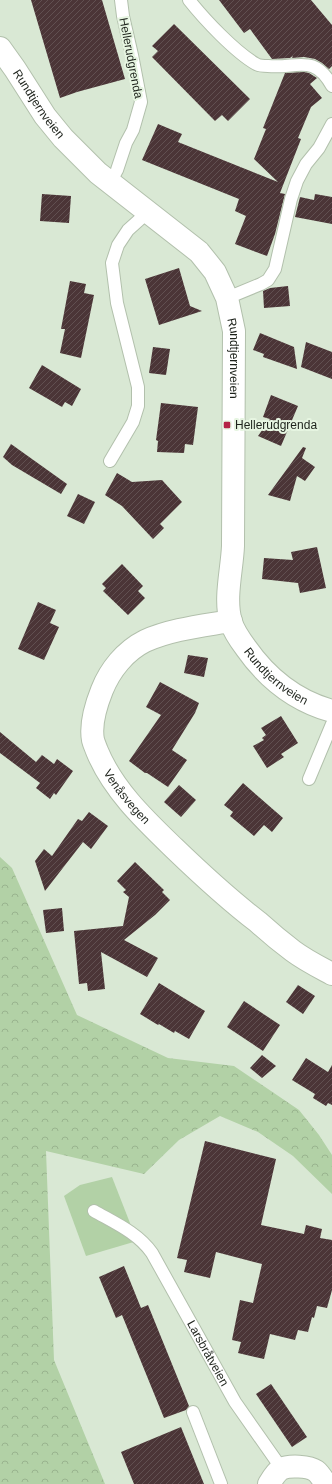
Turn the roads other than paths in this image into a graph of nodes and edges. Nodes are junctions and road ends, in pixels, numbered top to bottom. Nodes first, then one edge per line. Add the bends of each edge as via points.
1 (121, 0) edge
2 (189, 0) edge
3 (0, 48) edge
4 (332, 86) edge
5 (332, 124) edge
6 (110, 183) junction
7 (148, 212) junction
8 (227, 298) junction
9 (110, 461) dead end
10 (230, 621) junction
11 (332, 711) edge
12 (332, 724) edge
13 (309, 779) dead end
14 (332, 974) edge
15 (94, 1211) dead end
16 (193, 1412) dead end
17 (275, 1476) edge
18 (221, 1484) edge
19 (326, 1484) edge

1 - 6 lane, Hellerudgrenda via 140,102 133,130
2 - 4 lane via 235,48 257,65 277,67 306,64 320,70
3 - 6 street, Rundtjernveien via 45,116 63,138
5 - 8 lane via 297,181 275,269 268,280
6 - 7 street, Rundtjernveien
7 - 8 street, Rundtjernveien via 199,252 215,272
7 - 9 lane via 128,230 118,245 112,263 117,303 138,387 138,406 133,422
8 - 10 street, Rundtjernveien via 234,331 233,551 228,592
10 - 11 street, Rundtjernveien via 237,636 255,661 273,679 297,697
10 - 14 street, Venåsvegen via 178,630 130,650 106,681 97,702 93,740 112,779 132,806 154,829 232,902 293,951
12 - 13 lane
15 - 17 lane, Larsbråtveien via 137,1236 152,1253
16 - 18 lane
17 - 19 street, Larsbråtveien via 305,1467 316,1471

